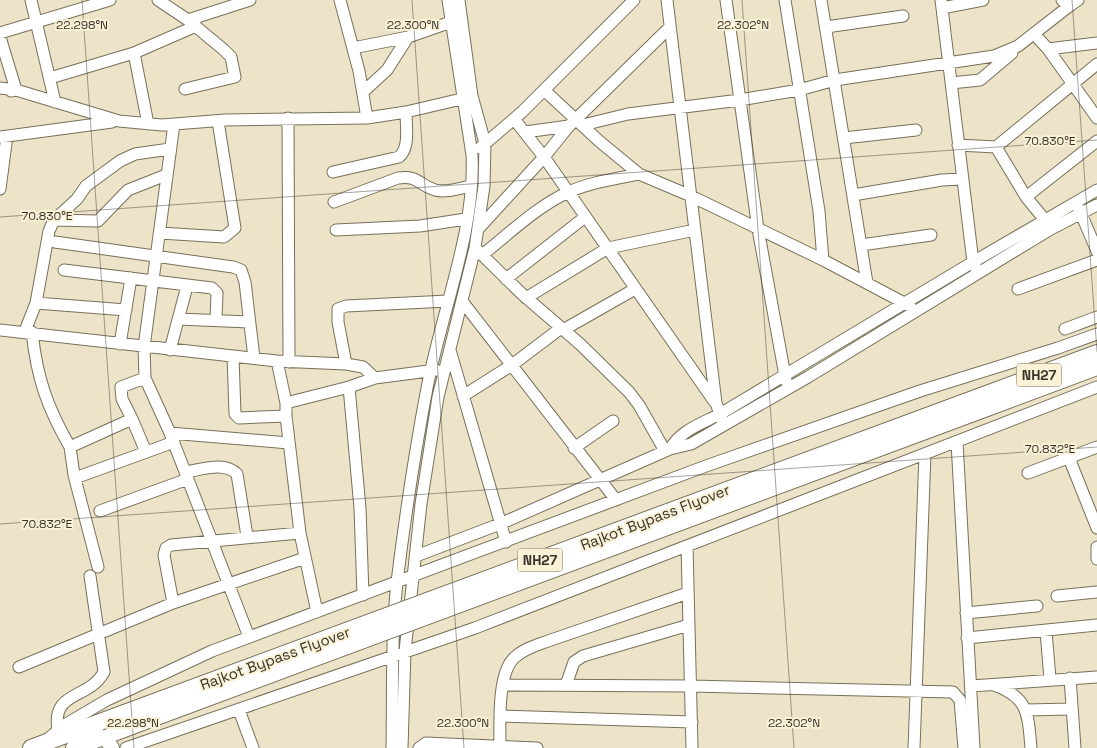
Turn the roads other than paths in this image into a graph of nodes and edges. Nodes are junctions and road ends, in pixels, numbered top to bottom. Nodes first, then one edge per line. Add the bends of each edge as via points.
1 (31, 0) edge
2 (110, 0) edge
3 (158, 0) edge
4 (250, 0) edge
5 (340, 0) edge
6 (448, 0) edge
7 (459, 0) edge
8 (634, 0) edge
9 (667, 0) edge
10 (726, 0) edge
11 (785, 0) edge
12 (821, 0) edge
13 (983, 0) edge
14 (1078, 0) edge
15 (941, 4) edge
16 (1065, 4) edge
17 (903, 16) dead end
18 (35, 22) junction
19 (451, 22) junction
20 (192, 23) junction
21 (670, 26) junction
22 (826, 26) junction
23 (0, 35) edge
24 (1035, 35) junction
25 (408, 37) junction
26 (1097, 43) edge
27 (460, 46) junction
28 (1018, 46) junction
29 (353, 48) junction
30 (1048, 49) junction
31 (134, 53) junction
32 (949, 63) junction
33 (1097, 64) edge
34 (50, 78) junction
35 (835, 80) junction
36 (951, 83) junction
37 (1073, 83) junction
38 (0, 88) edge
39 (185, 89) dead end
40 (16, 90) junction
41 (544, 90) junction
42 (799, 90) junction
43 (363, 92) junction
44 (0, 94) edge
45 (468, 97) junction
46 (740, 100) junction
47 (55, 102) junction
48 (680, 107) junction
49 (406, 112) junction
50 (288, 118) junction
51 (366, 118) junction
52 (1097, 118) edge
53 (514, 119) junction
54 (119, 121) junction
55 (218, 121) junction
56 (576, 123) junction
57 (148, 124) junction
58 (174, 124) junction
59 (916, 130) dead end
60 (525, 132) junction
61 (3, 136) edge
62 (844, 138) junction
63 (1097, 141) edge
64 (485, 143) junction
65 (958, 145) junction
66 (996, 147) junction
67 (170, 149) junction
68 (472, 154) junction
69 (544, 157) junction
70 (333, 172) dead end
71 (639, 174) junction
72 (166, 175) junction
73 (962, 179) junction
74 (471, 186) junction
75 (0, 188) edge
76 (1097, 190) edge
77 (568, 192) junction
78 (853, 195) junction
79 (691, 196) junction
80 (1026, 197) junction
81 (334, 202) dead end
82 (1076, 203) junction
83 (1097, 205) edge
84 (1081, 214) junction
85 (585, 217) junction
86 (466, 219) junction
87 (54, 220) junction
88 (1045, 220) junction
89 (479, 228) junction
90 (758, 229) junction
91 (336, 230) dead end
92 (695, 230) junction
93 (160, 233) junction
94 (931, 235) dead end
95 (55, 242) dead end
96 (861, 245) junction
97 (608, 248) junction
98 (1097, 251) edge
99 (478, 252) junction
100 (157, 258) junction
101 (823, 260) junction
102 (1097, 260) edge
103 (976, 267) junction
104 (64, 270) dead end
105 (130, 278) junction
106 (506, 279) junction
107 (154, 282) junction
108 (867, 282) junction
109 (187, 286) junction
110 (635, 289) junction
111 (1018, 289) dead end
112 (526, 298) junction
113 (462, 300) junction
114 (448, 301) junction
115 (36, 303) junction
116 (905, 303) junction
117 (126, 310) junction
118 (916, 310) junction
119 (1097, 317) edge
120 (178, 318) junction
121 (216, 319) junction
122 (249, 322) junction
123 (562, 329) junction
124 (1064, 329) dead end
125 (0, 330) edge
126 (25, 331) junction
127 (1097, 334) edge
128 (120, 344) junction
129 (449, 346) junction
130 (144, 347) junction
131 (170, 350) junction
132 (1097, 353) edge
133 (233, 356) junction
134 (254, 358) junction
135 (277, 361) junction
136 (289, 362) junction
137 (346, 364) junction
138 (512, 365) junction
139 (1097, 367) edge
140 (445, 369) junction
141 (430, 371) junction
142 (145, 378) junction
143 (376, 378) junction
144 (786, 382) junction
145 (349, 387) junction
146 (1097, 387) edge
147 (463, 396) junction
148 (984, 402) junction
149 (286, 403) junction
150 (720, 414) junction
151 (286, 416) junction
152 (132, 418) junction
153 (613, 422) dead end
154 (172, 437) junction
155 (957, 442) junction
156 (289, 443) junction
157 (1097, 447) edge
158 (70, 448) junction
159 (574, 448) junction
160 (668, 450) junction
161 (146, 452) junction
162 (925, 454) junction
163 (1069, 458) junction
164 (1028, 473) dead end
165 (186, 475) junction
166 (75, 478) junction
167 (598, 481) junction
168 (616, 500) junction
169 (100, 511) dead end
170 (500, 524) junction
171 (1097, 528) edge
172 (300, 533) junction
173 (248, 536) junction
174 (212, 540) junction
175 (506, 542) junction
176 (687, 546) junction
177 (1097, 548) edge
178 (416, 556) junction
179 (305, 558) junction
180 (1097, 559) edge
181 (98, 567) dead end
182 (90, 576) dead end
183 (414, 576) junction
184 (397, 582) junction
185 (228, 584) junction
186 (1097, 592) edge
187 (688, 593) junction
188 (363, 595) junction
189 (1057, 596) dead end
190 (173, 604) junction
191 (1037, 606) dead end
192 (317, 612) junction
193 (966, 613) junction
194 (689, 624) junction
195 (1097, 625) edge
196 (1046, 631) junction
197 (98, 636) junction
198 (249, 637) junction
199 (967, 638) junction
200 (405, 651) junction
201 (393, 655) junction
202 (19, 666) dead end
203 (1097, 677) edge
204 (1070, 678) junction
205 (1050, 679) junction
206 (993, 684) junction
207 (503, 685) junction
208 (566, 685) junction
209 (691, 686) junction
210 (971, 686) junction
211 (915, 692) junction
212 (1072, 709) junction
213 (239, 710) junction
214 (1026, 710) junction
215 (500, 716) junction
216 (692, 722) junction
217 (58, 730) junction
218 (105, 735) edge
219 (37, 746) edge
220 (82, 746) edge
221 (449, 746) edge
222 (500, 747) edge
223 (126, 748) edge
224 (253, 748) edge
225 (392, 748) edge
226 (402, 748) edge
227 (419, 748) edge
228 (537, 748) edge
229 (692, 748) edge
230 (914, 748) edge
231 (964, 748) edge
232 (974, 748) edge
233 (1031, 748) edge
234 (1075, 748) edge

1 - 18 street
2 - 18 street
3 - 20 street
4 - 20 street
5 - 29 street
6 - 19 street
7 - 27 street
8 - 41 street
9 - 21 street
10 - 46 street
11 - 42 street
12 - 22 street
13 - 15 street
14 - 16 street
15 - 32 street
16 - 24 street
17 - 22 street
18 - 23 street
18 - 34 street
19 - 25 street
19 - 27 street
20 - 31 street
20 - 39 street via 231,57 235,77
21 - 48 street
21 - 56 street
22 - 35 street
23 - 40 street
24 - 28 street
24 - 30 street
25 - 29 street
25 - 43 street via 387,70
26 - 30 street
27 - 45 street
28 - 32 street via 994,56
28 - 36 street via 980,80
29 - 43 street
30 - 37 street
31 - 34 street
31 - 57 street
32 - 35 street
32 - 36 street
33 - 37 street
34 - 47 street
35 - 42 street
35 - 62 street
36 - 65 street
37 - 52 street
37 - 66 street
38 - 40 street
40 - 44 street
40 - 47 street
41 - 53 street
41 - 56 street
42 - 46 street
42 - 101 street via 819,211
43 - 51 street
45 - 49 street
45 - 64 street
45 - 68 street
46 - 48 street
46 - 90 street
47 - 54 street
48 - 56 street
48 - 79 street
49 - 51 street
49 - 70 street via 404,153 399,157
50 - 51 street
50 - 55 street
50 - 136 street
53 - 60 street
53 - 64 street
54 - 57 street
54 - 61 street
55 - 58 street
55 - 93 street via 235,228 224,237
56 - 60 street
56 - 69 street
56 - 71 street
57 - 58 street
58 - 67 street
59 - 62 street
60 - 69 street
61 - 75 street
62 - 78 street
63 - 80 street
64 - 68 street
64 - 89 street
65 - 66 street
65 - 73 street
66 - 80 street
67 - 72 street
67 - 87 street via 135,154 120,161 86,186
68 - 74 street
69 - 77 street
69 - 89 street
71 - 77 street
71 - 79 street
72 - 87 street via 128,190 98,221
72 - 93 street
73 - 78 street
73 - 103 street
74 - 81 street via 441,191 416,178 398,178
74 - 86 street
76 - 82 street
77 - 85 street
77 - 99 street
78 - 96 street
79 - 90 street
79 - 92 street
80 - 88 street
82 - 84 street
82 - 88 street
83 - 84 street
84 - 98 street
84 - 103 street
85 - 97 street
85 - 106 street
86 - 91 street via 420,226
86 - 114 street
87 - 115 street via 49,231
88 - 103 street
89 - 99 street
90 - 101 street
90 - 144 street
92 - 97 street
92 - 150 street
93 - 100 street
94 - 96 street
95 - 100 street
96 - 108 street
97 - 110 street
97 - 112 street
99 - 106 street
99 - 113 street
100 - 107 street
100 - 122 street via 241,270
101 - 108 street
102 - 111 street
103 - 116 street
103 - 118 street
104 - 105 street
105 - 107 street
105 - 117 street
106 - 112 street
107 - 109 street
107 - 130 street
108 - 116 street
109 - 120 street
109 - 121 street via 216,290
110 - 123 street
110 - 150 street
112 - 123 street
113 - 129 street
113 - 138 street
114 - 137 street via 338,309
114 - 141 street
115 - 117 street
115 - 126 street
116 - 118 street
116 - 144 street
117 - 128 street
118 - 144 street
119 - 124 street
120 - 121 street
120 - 131 street
121 - 122 street
122 - 134 street
123 - 138 street
123 - 160 street via 628,392
125 - 126 street
126 - 128 street
126 - 158 street via 51,413
127 - 168 street via 920,391
128 - 130 street
129 - 140 street
129 - 147 street
130 - 131 street
130 - 142 street
131 - 133 street
132 - 148 highway, Rajkot Bypass Flyover / NH27
133 - 134 street
133 - 151 street via 235,414 246,419
134 - 135 street
135 - 136 street
135 - 149 street
136 - 137 street
137 - 143 street via 363,368
138 - 147 street
138 - 159 street
139 - 148 highway, Rajkot Bypass Flyover / NH27
140 - 141 street
140 - 178 street via 426,475
141 - 143 street
141 - 184 street
142 - 152 street via 121,387 122,399
142 - 154 street
143 - 145 street
144 - 150 street
145 - 149 street
145 - 188 street via 360,508
146 - 155 street
147 - 170 street
148 - 218 highway, Rajkot Bypass Flyover / NH27, bridge
148 - 218 highway, Rajkot Bypass Flyover / NH27, bridge
149 - 151 street
150 - 160 street via 682,433
151 - 156 street
152 - 158 street
152 - 161 street
153 - 159 street
154 - 156 street
154 - 161 street
154 - 165 street
155 - 162 street
155 - 193 street
156 - 172 street
157 - 163 street
158 - 166 street
159 - 167 street
160 - 167 street
161 - 166 street
162 - 176 street
162 - 211 street
163 - 164 street
163 - 171 street
165 - 169 street
165 - 173 street via 231,468 237,474
165 - 174 street
166 - 181 street
167 - 168 street
167 - 170 street
168 - 175 street
170 - 175 street
170 - 178 street
172 - 173 street
172 - 179 street
173 - 174 street
174 - 185 street
174 - 190 street via 179,543 166,548 164,555
175 - 183 street
176 - 187 street
176 - 200 street via 475,628
177 - 180 street
178 - 183 street
179 - 185 street
179 - 192 street
182 - 197 street
183 - 184 street
183 - 200 street
184 - 188 street
184 - 201 street
185 - 190 street
185 - 198 street
186 - 189 street
187 - 194 street
187 - 207 street via 526,650 513,658
188 - 192 street
190 - 197 street
191 - 193 street
192 - 198 street
193 - 199 street
194 - 208 street via 583,656 574,662
194 - 209 street
195 - 196 street
196 - 199 street
196 - 205 street
197 - 202 street
197 - 217 street via 104,672 100,679 58,708
198 - 217 street via 107,700
199 - 210 street
200 - 201 street
200 - 226 street
201 - 213 street
201 - 225 street
203 - 204 street
204 - 205 street
204 - 212 street
205 - 206 street
206 - 210 street
206 - 214 street via 1020,699
207 - 208 street
207 - 215 street
208 - 209 street
209 - 211 street
209 - 216 street
210 - 232 street
211 - 230 street
211 - 231 street via 953,692 960,700
212 - 214 street
212 - 234 street
213 - 223 street
213 - 224 street
214 - 233 street
215 - 216 street
215 - 222 street
216 - 229 street
217 - 219 street
218 - 219 highway, Rajkot Bypass Flyover / NH27
218 - 220 highway, NH27
221 - 222 street
221 - 227 street via 426,743
222 - 228 street

